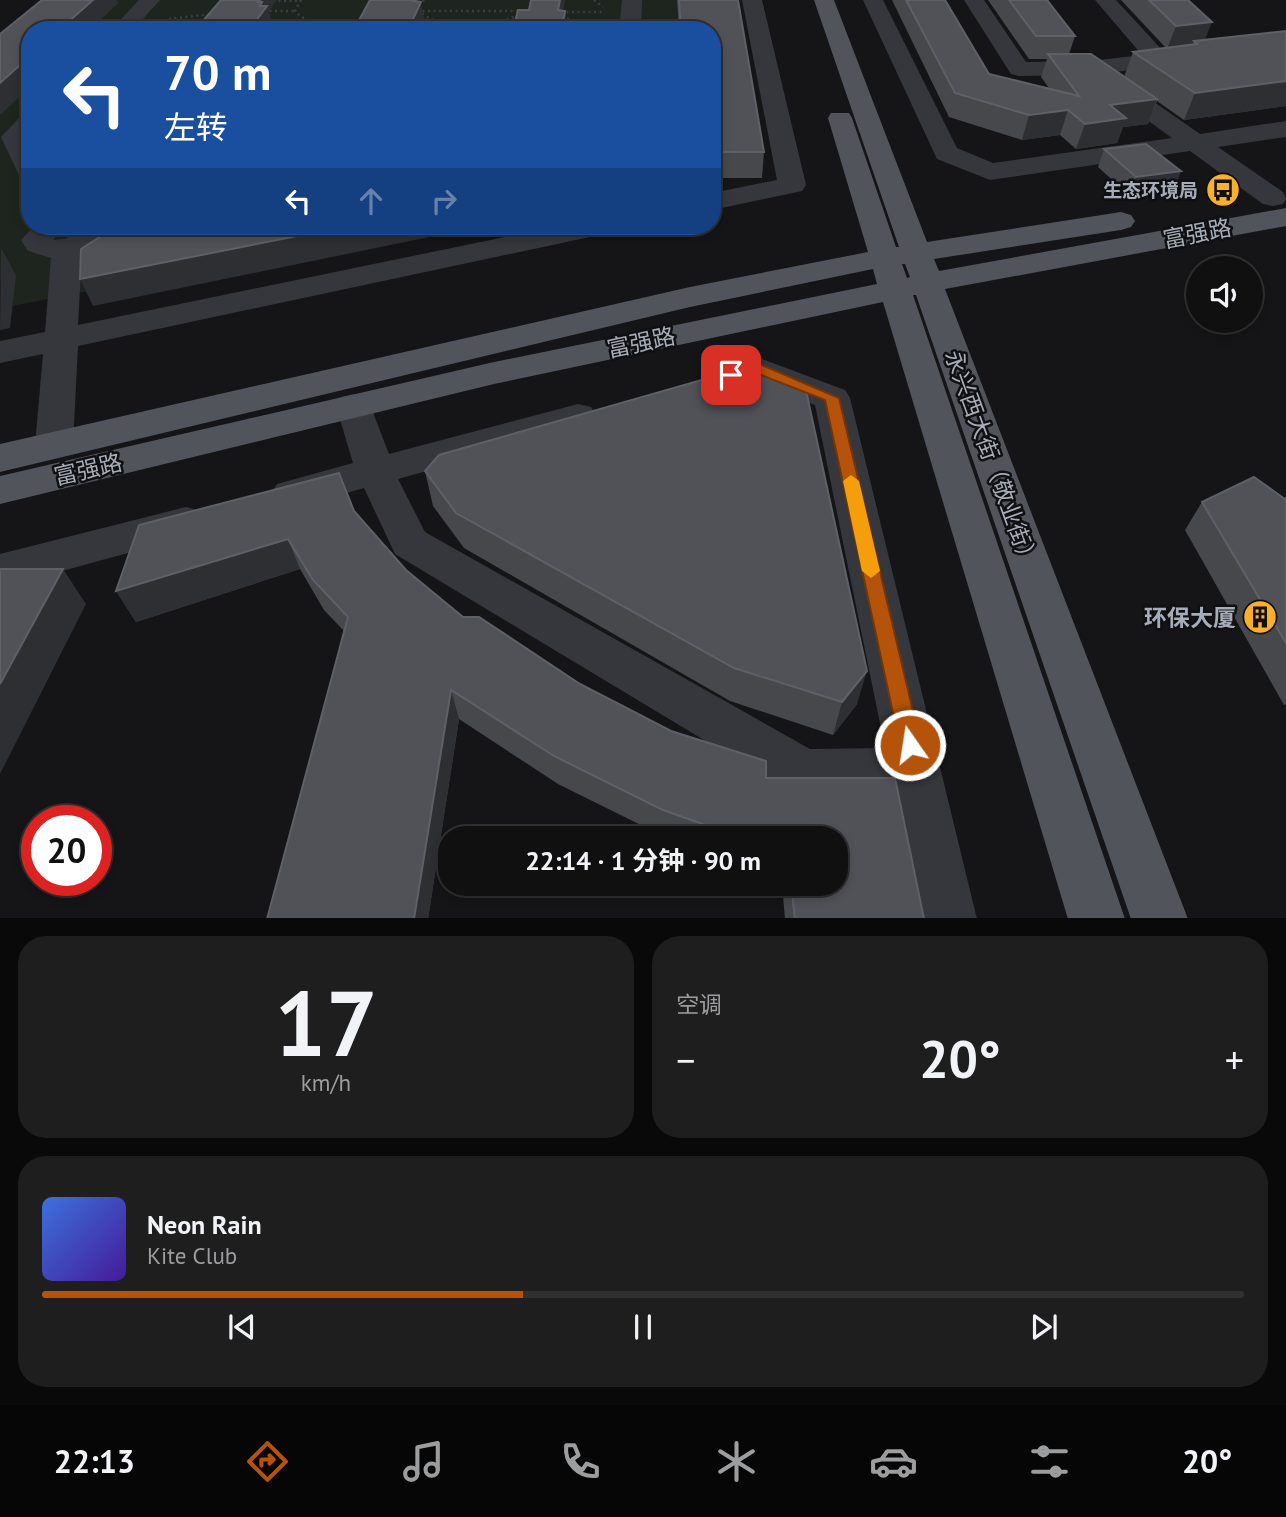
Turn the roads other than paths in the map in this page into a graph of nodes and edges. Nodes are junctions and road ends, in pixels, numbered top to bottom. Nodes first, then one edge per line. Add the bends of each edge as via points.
1 (802, 0) edge
2 (824, 0) edge
3 (873, 0) edge
4 (974, 0) edge
5 (1105, 0) edge
6 (156, 8) edge
7 (754, 8) edge
8 (730, 16) edge
9 (135, 21) edge
10 (1286, 44) edge
11 (1083, 58) junction
12 (1159, 60) junction
13 (21, 130) edge
14 (1286, 130) edge
15 (1197, 144) junction
16 (21, 152) edge
17 (721, 200) edge
18 (1282, 203) edge
19 (92, 235) edge
20 (557, 235) edge
21 (58, 237) edge
22 (905, 271) junction
23 (61, 339) junction
24 (0, 352) edge
25 (717, 379) edge
26 (355, 406) junction
27 (612, 407) edge
28 (54, 445) junction
29 (0, 458) edge
30 (375, 471) junction
31 (0, 490) edge
32 (260, 502) edge
33 (221, 512) edge
34 (0, 571) edge
35 (916, 772) junction
36 (949, 918) edge
37 (1097, 918) edge
38 (1160, 918) edge

1 - 22 main road, 永兴西大街（敬业街）
2 - 22 main road, 永兴西大街（敬业街）
3 - 15 lane via 946,153 990,172
4 - 11 lane via 1019,69
5 - 12 lane
6 - 9 lane
7 - 8 lane
7 - 17 lane via 792,185
10 - 12 lane
11 - 12 lane
11 - 15 lane
13 - 16 lane via 14,137
14 - 15 lane
15 - 18 lane
18 - 22 main road, 富强路
19 - 21 lane via 90,239
20 - 23 lane
21 - 23 lane
22 - 26 main road, 富强路
22 - 28 main road, 富强路 via 690,296
22 - 37 main road, 永兴西大街（敬业街）
22 - 38 main road, 永兴西大街（敬业街）
23 - 24 lane
23 - 28 lane
25 - 35 lane via 757,368 832,398
26 - 30 lane
26 - 31 main road, 富强路
27 - 30 lane
28 - 29 main road, 富强路
30 - 32 lane
30 - 35 lane via 410,543 806,773
33 - 34 lane
35 - 36 lane

